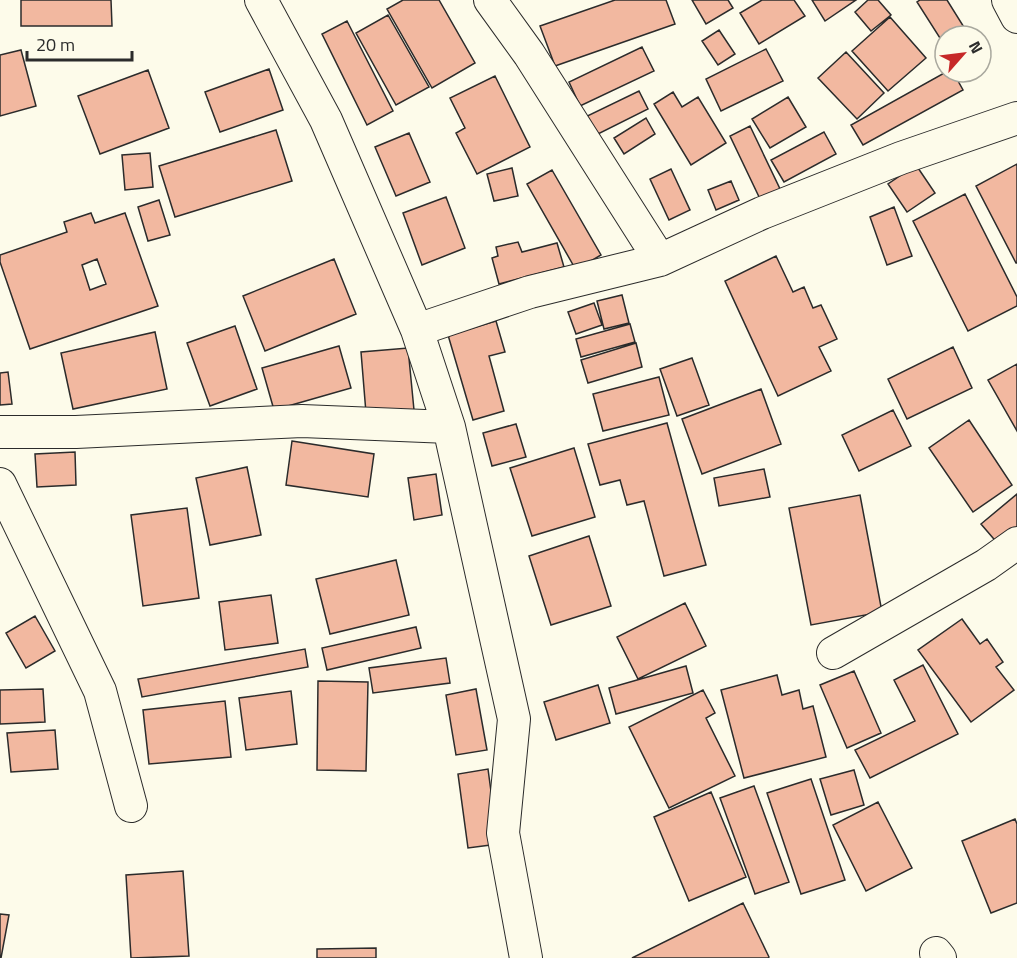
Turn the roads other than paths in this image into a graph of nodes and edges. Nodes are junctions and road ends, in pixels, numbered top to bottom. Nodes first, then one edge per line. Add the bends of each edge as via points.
1 (261, 0) edge
2 (490, 0) edge
3 (1017, 118) edge
4 (660, 260) junction
5 (417, 330) junction
6 (449, 427) junction
7 (0, 432) edge
8 (0, 484) edge
9 (1017, 543) edge
10 (833, 653) dead end
11 (131, 806) dead end
12 (526, 958) edge

1 - 5 street via 326,120
2 - 4 street via 529,54
3 - 4 street via 901,158 762,213
4 - 5 street via 530,292
5 - 6 street
6 - 7 street via 302,421
6 - 12 street via 514,719 502,833
8 - 11 street via 100,691
9 - 10 street

